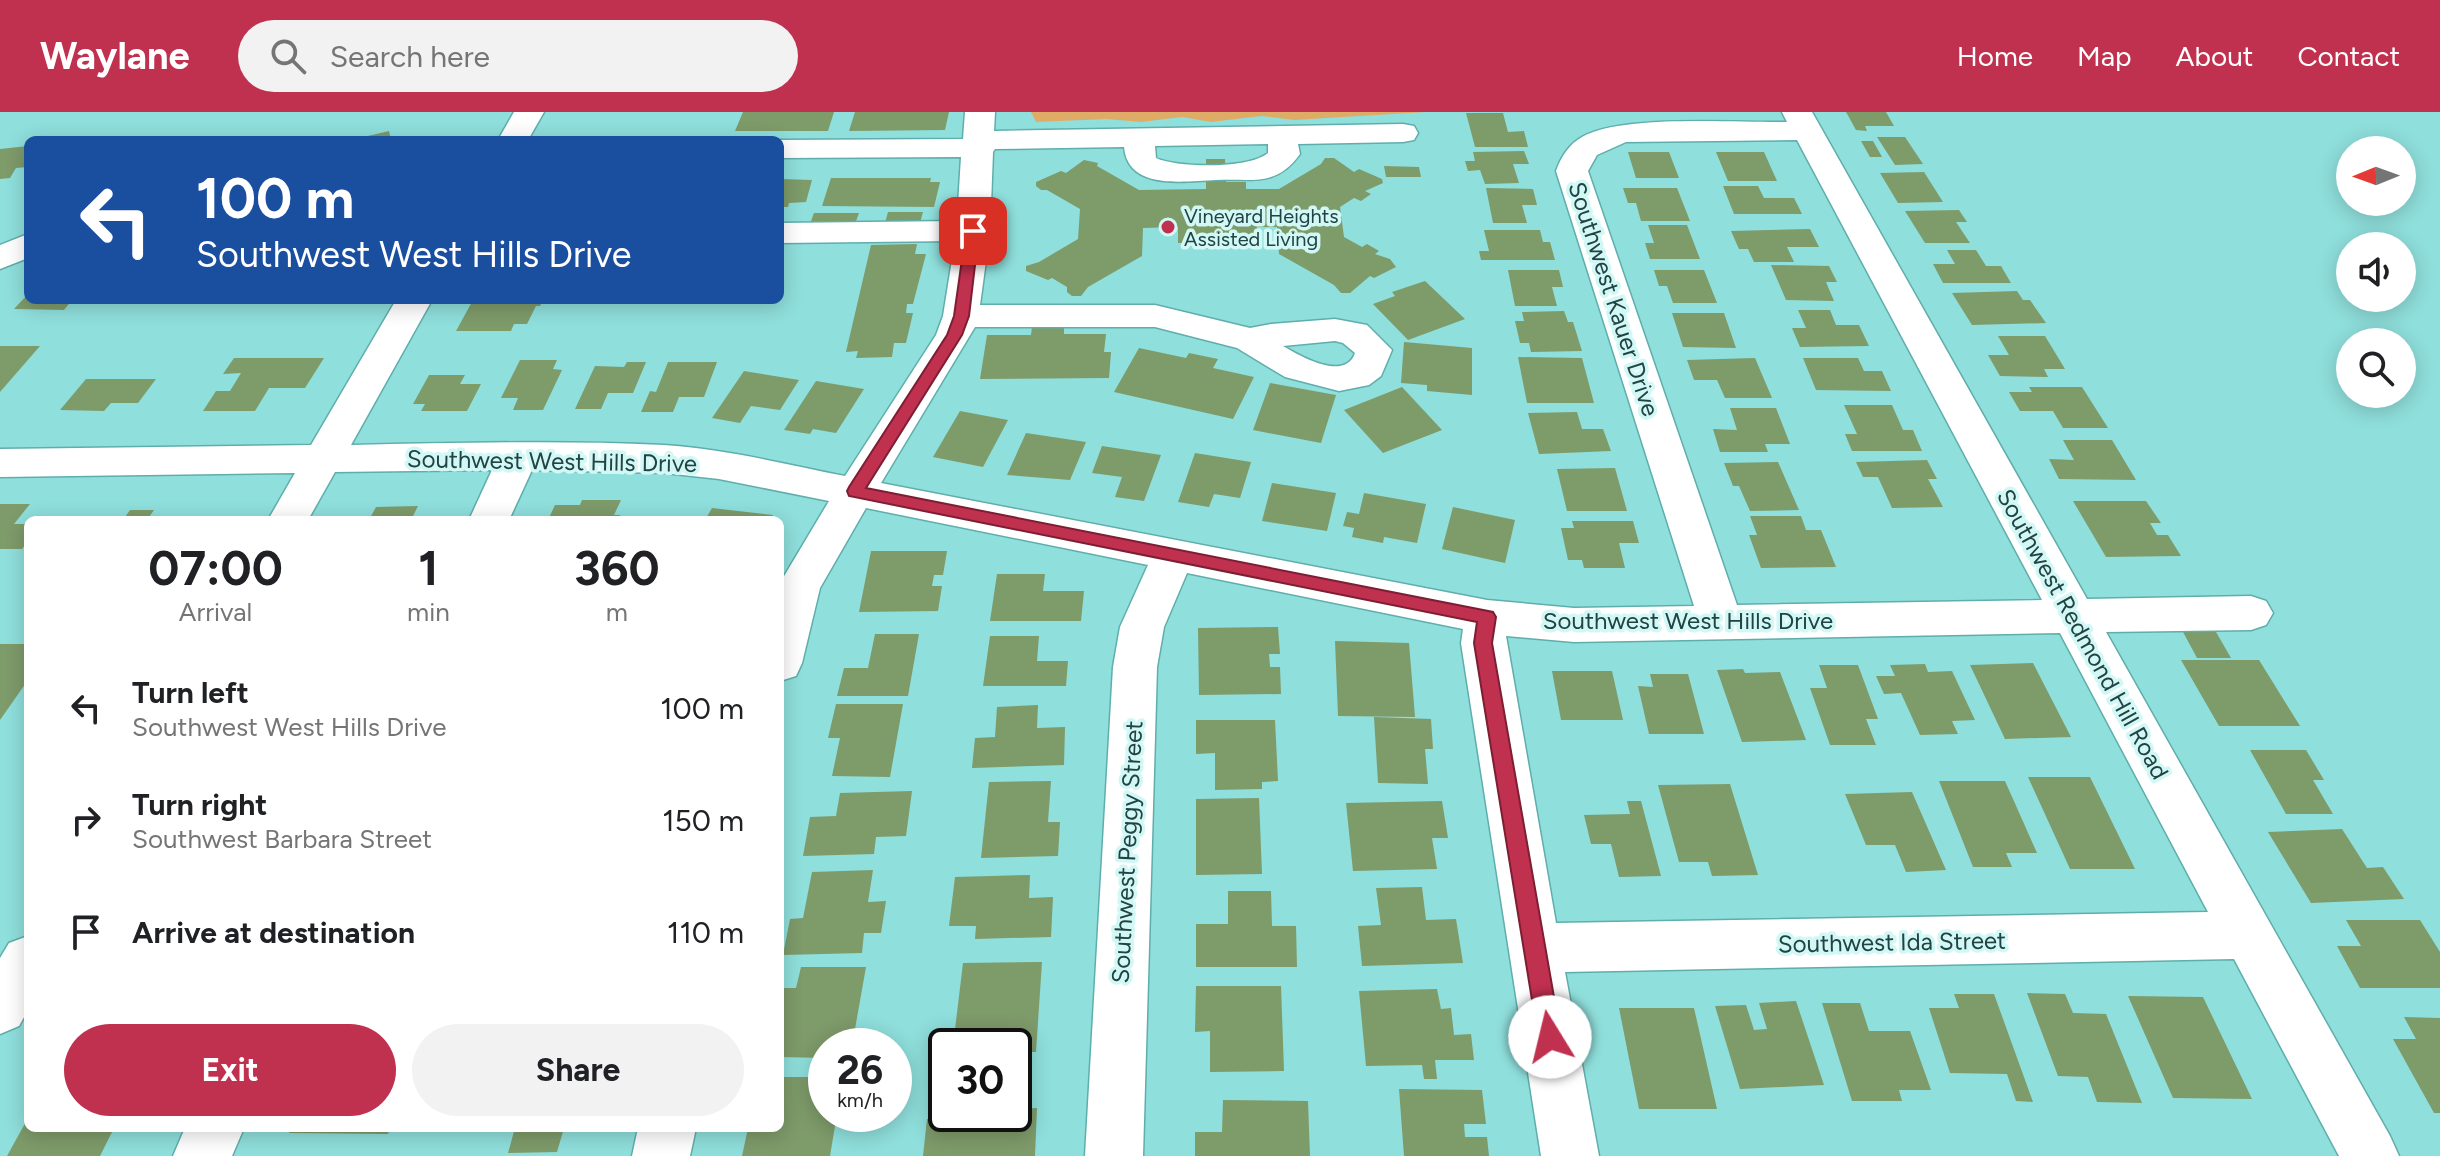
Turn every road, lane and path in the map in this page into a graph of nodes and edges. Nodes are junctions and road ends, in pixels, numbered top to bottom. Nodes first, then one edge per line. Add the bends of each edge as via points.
1 (529, 112) edge
2 (1802, 121) edge
3 (980, 133) edge
4 (1403, 133) dead end
5 (1282, 135) junction
6 (515, 136) edge
7 (1138, 137) junction
8 (784, 149) edge
9 (973, 231) junction
10 (784, 233) edge
11 (24, 246) edge
12 (0, 259) edge
13 (412, 304) edge
14 (961, 316) junction
15 (1250, 340) dead end
16 (518, 456) junction
17 (324, 459) junction
18 (0, 463) edge
19 (855, 491) junction
20 (290, 516) edge
21 (491, 516) edge
22 (1173, 556) junction
23 (2251, 613) dead end
24 (2073, 616) junction
25 (1487, 617) junction
26 (1721, 621) junction
27 (784, 647) edge
28 (2249, 935) junction
29 (1535, 948) junction
30 (24, 967) edge
31 (0, 1008) edge
32 (213, 1132) edge
33 (666, 1132) edge
34 (202, 1156) edge
35 (661, 1156) edge
36 (1114, 1156) edge
37 (1570, 1156) edge
38 (2370, 1156) edge

1 - 6 street
2 - 24 street, Southwest Redmond Hill Road
2 - 26 street, Southwest Kauer Drive via 1600,138 1575,158 1572,171
3 - 7 street
3 - 8 street
3 - 9 street
4 - 5 street
5 - 7 street
5 - 7 street via 1284,154 1276,164 1253,172 1159,172 1141,162
9 - 10 street
9 - 14 street
11 - 12 street
13 - 17 street
14 - 15 street via 1155,316
14 - 19 street
16 - 17 street, Southwest West Hills Drive
16 - 19 street, Southwest West Hills Drive via 679,461
16 - 21 street
17 - 18 street, Southwest West Hills Drive
17 - 20 street
19 - 22 street, Southwest West Hills Drive
19 - 27 street via 799,588
22 - 25 street, Southwest West Hills Drive
22 - 36 street, Southwest Peggy Street via 1142,627 1135,667
23 - 24 street, Southwest West Hills Drive
24 - 26 street, Southwest West Hills Drive
24 - 28 street, Southwest Redmond Hill Road
25 - 26 street, Southwest West Hills Drive via 1574,625
25 - 29 street via 1483,643
28 - 29 street, Southwest Ida Street
28 - 38 street, Southwest Redmond Hill Road
29 - 37 street
30 - 31 street
32 - 34 street
33 - 35 street

